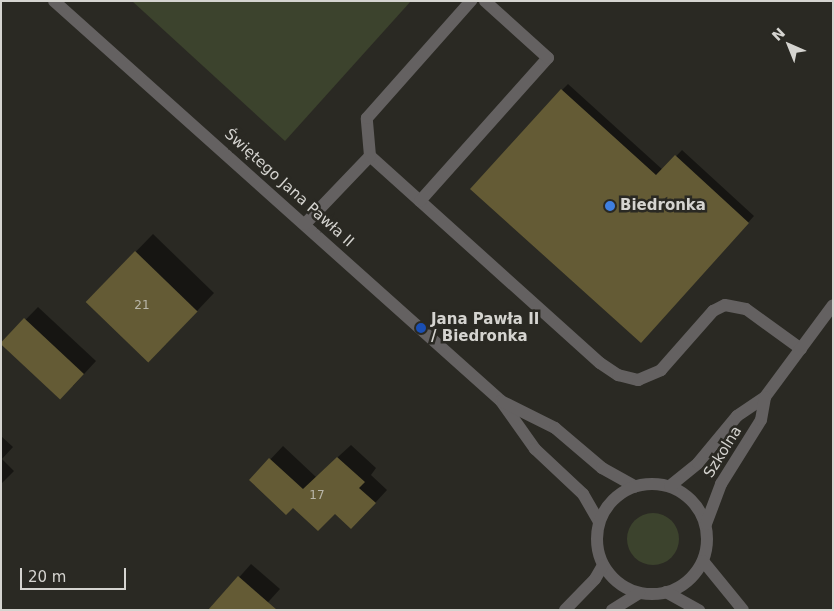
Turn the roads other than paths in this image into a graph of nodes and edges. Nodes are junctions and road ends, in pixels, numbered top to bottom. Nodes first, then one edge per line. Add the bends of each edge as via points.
1 (54, 1) edge
2 (471, 1) edge
3 (485, 1) edge
4 (370, 156) junction
5 (420, 201) junction
6 (305, 224) junction
7 (833, 305) edge
8 (801, 349) junction
9 (765, 397) junction
10 (501, 401) junction
11 (635, 486) junction
12 (670, 486) junction
13 (600, 522) junction
14 (706, 524) junction
15 (703, 561) junction
16 (603, 565) junction
17 (666, 592) junction
18 (639, 593) junction
19 (566, 610) edge
20 (612, 610) edge
21 (699, 610) edge
22 (743, 610) edge

1 - 6 street, Świętego Jana Pawła II
2 - 4 street via 367,118
3 - 5 street via 548,58
4 - 5 street
4 - 6 street
5 - 8 street via 600,363 618,375 638,380 661,370 713,311 725,305 746,309
6 - 10 street, Świętego Jana Pawła II
7 - 8 street, Szkolna
8 - 9 street, Szkolna
9 - 12 street, Szkolna via 737,416 698,462
9 - 14 street, Szkolna via 761,420 721,484
10 - 11 street, Świętego Jana Pawła II via 555,428 602,468
10 - 13 street, Świętego Jana Pawła II via 535,449 583,494
11 - 12 street via 652,483
11 - 13 street via 607,506
12 - 14 street via 686,494 698,507
13 - 16 street via 598,551
14 - 15 street via 708,543
15 - 17 street via 694,576
15 - 22 street
16 - 18 street via 624,587
16 - 19 street
17 - 18 street
17 - 21 street
18 - 20 street

